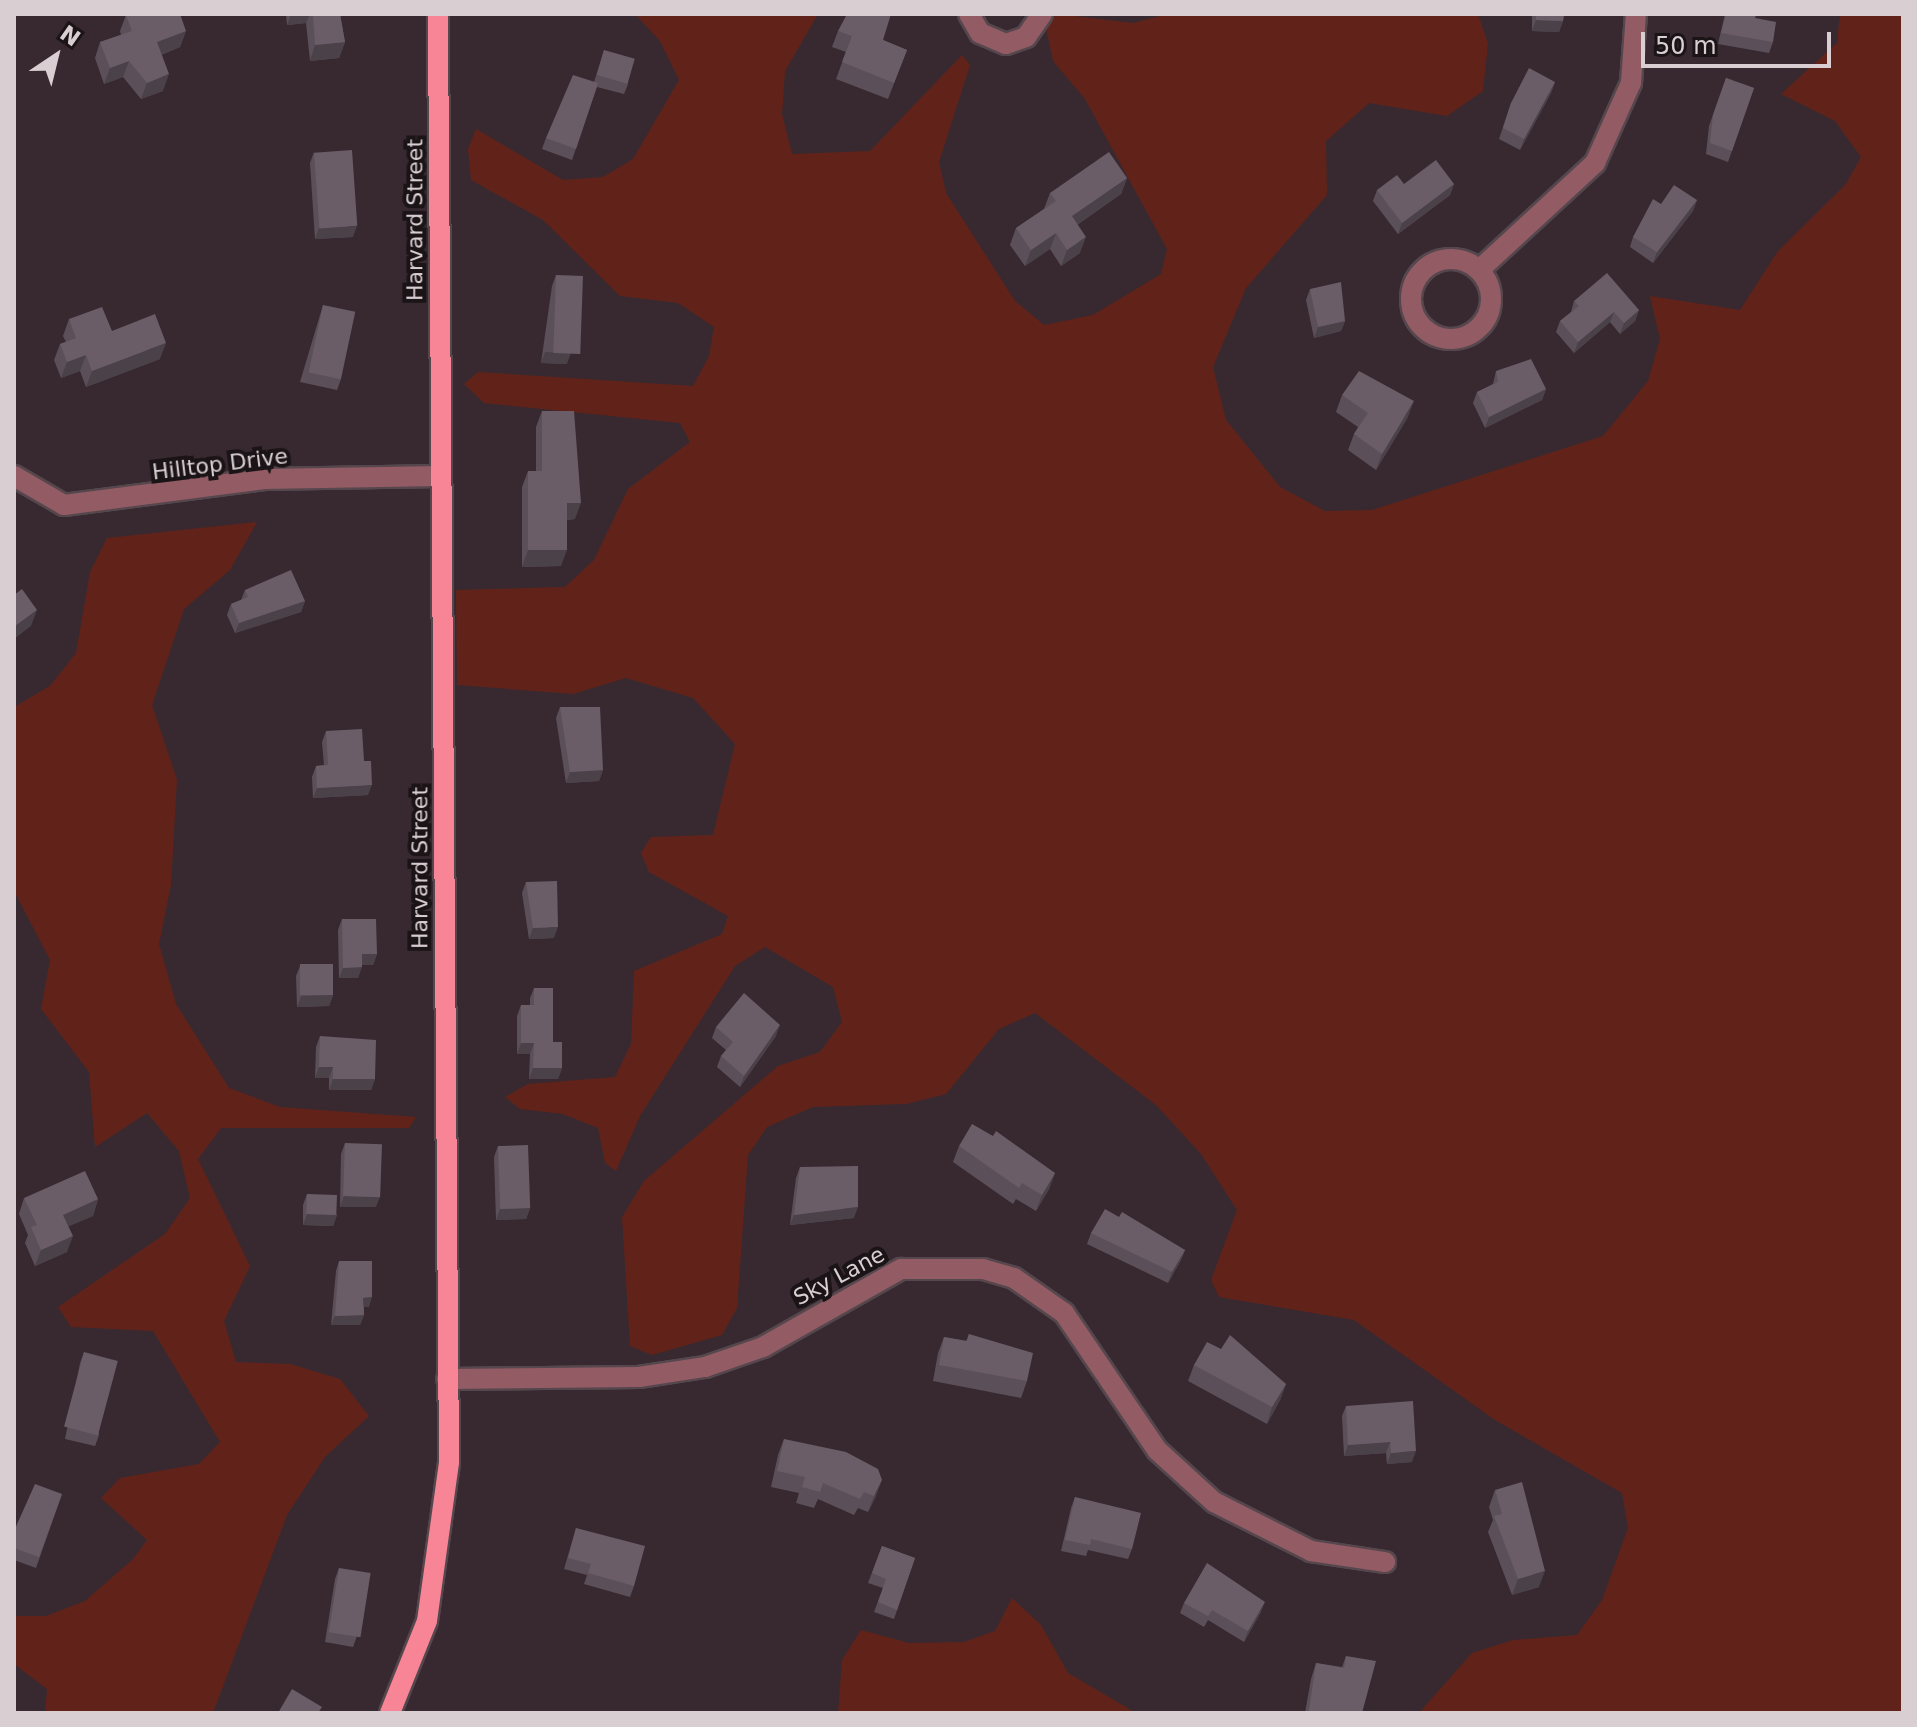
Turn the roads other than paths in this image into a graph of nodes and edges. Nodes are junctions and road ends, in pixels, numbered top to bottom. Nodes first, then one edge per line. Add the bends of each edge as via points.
1 (438, 14) edge
2 (969, 14) edge
3 (1042, 14) edge
4 (1636, 14) edge
5 (1479, 270) junction
6 (14, 476) edge
7 (441, 476) junction
8 (447, 1379) junction
9 (1385, 1562) dead end
10 (390, 1713) edge

1 - 7 main road, Harvard Street
2 - 3 street via 980,33 1006,44 1026,37
4 - 5 street via 1631,83 1595,163
5 - 5 street via 1492,300 1484,324 1456,340 1425,330 1411,302 1419,274 1452,259
6 - 7 street, Hilltop Drive via 64,505 264,479
7 - 8 main road, Harvard Street
8 - 9 street, Sky Lane via 673,1374 763,1347 901,1269 983,1269 1014,1278 1064,1313 1157,1450 1214,1502 1311,1551
8 - 10 main road, Harvard Street via 442,1546 427,1621

